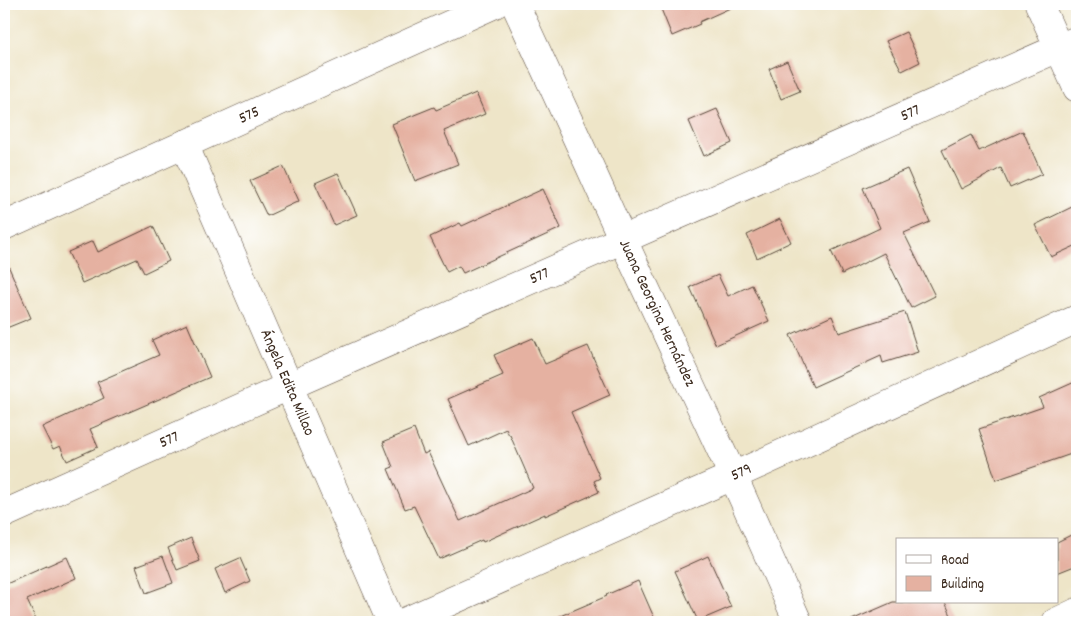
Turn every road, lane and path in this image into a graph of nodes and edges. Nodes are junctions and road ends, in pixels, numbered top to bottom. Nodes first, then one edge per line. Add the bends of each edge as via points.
1 (495, 4) edge
2 (514, 4) edge
3 (1039, 4) edge
4 (1068, 44) edge
5 (1077, 88) edge
6 (184, 144) junction
7 (4, 226) edge
8 (623, 240) junction
9 (1077, 319) edge
10 (290, 386) junction
11 (732, 476) junction
12 (4, 514) edge
13 (1077, 612) edge
14 (391, 622) edge
15 (404, 622) edge
16 (798, 622) edge
17 (1056, 622) edge

1 - 6 street, 575
2 - 8 street, Juana Georgina Hernández
3 - 4 street
4 - 5 street
4 - 8 street, 577
6 - 7 street, 575
6 - 10 street, Ángela Edita Millao
8 - 10 street, 577
8 - 11 street, Juana Georgina Hernández
9 - 11 street, 579
10 - 12 street, 577
10 - 14 street, Ángela Edita Millao
11 - 15 street, 579
11 - 16 street, Juana Georgina Hernández
13 - 17 street

